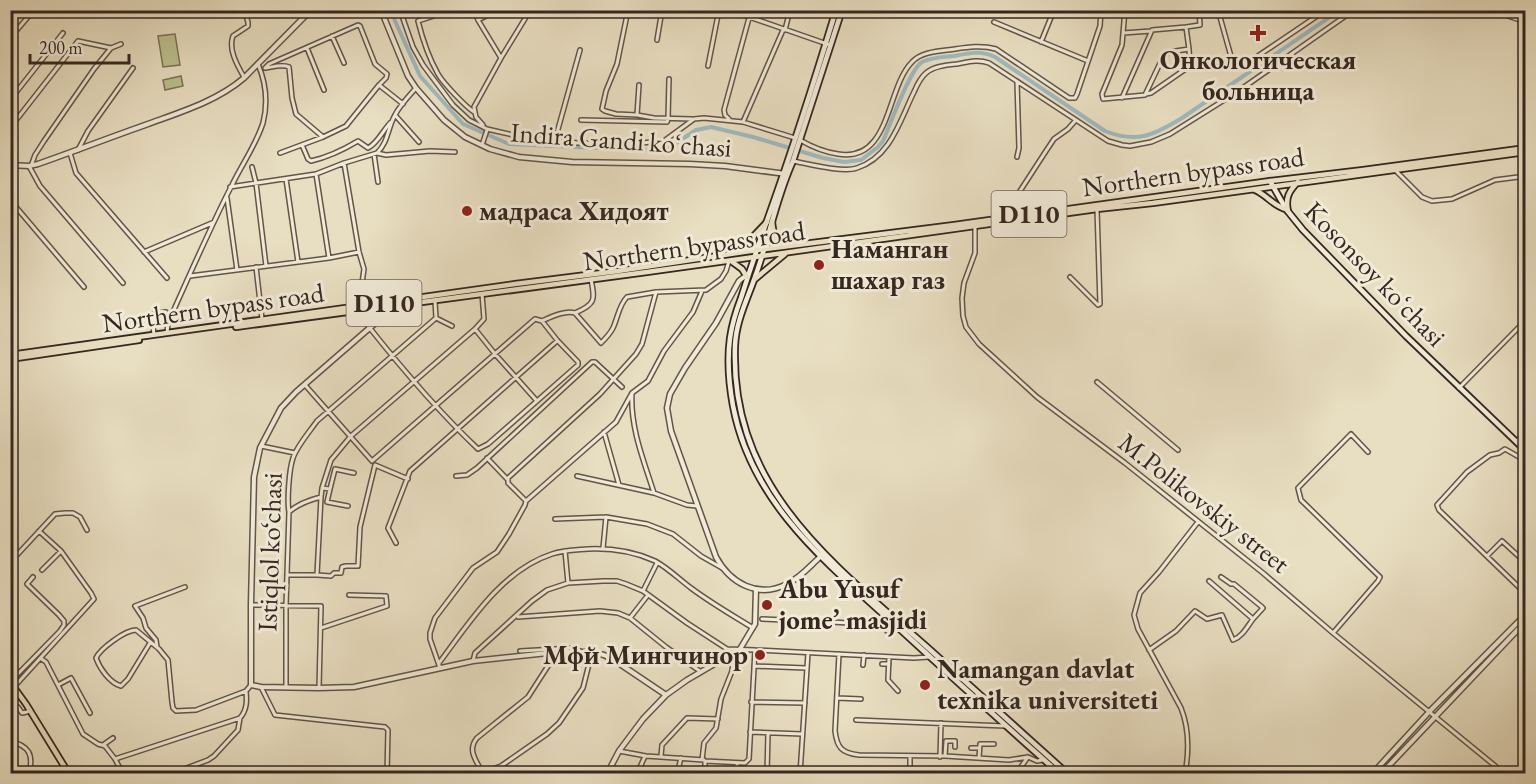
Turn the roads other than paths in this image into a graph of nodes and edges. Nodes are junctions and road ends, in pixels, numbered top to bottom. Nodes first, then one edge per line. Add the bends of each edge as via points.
1 (34, 10) edge
2 (244, 10) edge
3 (311, 10) edge
4 (381, 10) edge
5 (400, 10) edge
6 (474, 10) edge
7 (498, 10) edge
8 (628, 10) edge
9 (662, 10) edge
10 (719, 10) edge
11 (729, 10) edge
12 (790, 10) edge
13 (836, 10) edge
14 (842, 10) edge
15 (1054, 10) edge
16 (1101, 10) edge
17 (1125, 10) edge
18 (1199, 10) edge
19 (1218, 10) edge
20 (1326, 10) edge
21 (1354, 10) edge
22 (440, 14) dead end
23 (1508, 16) dead end
24 (526, 17) dead end
25 (748, 18) junction
26 (478, 20) junction
27 (994, 22) dead end
28 (1526, 22) edge
29 (1186, 27) junction
30 (784, 30) junction
31 (1152, 30) junction
32 (63, 33) dead end
33 (1123, 33) junction
34 (332, 36) junction
35 (10, 38) edge
36 (657, 40) dead end
37 (1041, 42) junction
38 (122, 44) dead end
39 (828, 45) junction
40 (111, 48) junction
41 (307, 48) junction
42 (1189, 49) junction
43 (580, 50) dead end
44 (501, 57) junction
45 (1088, 61) junction
46 (344, 63) dead end
47 (708, 66) dead end
48 (261, 67) junction
49 (134, 68) dead end
50 (244, 78) junction
51 (669, 79) dead end
52 (1017, 82) junction
53 (379, 85) junction
54 (639, 85) dead end
55 (416, 88) junction
56 (324, 90) dead end
57 (1145, 95) junction
58 (1122, 98) junction
59 (10, 100) edge
60 (404, 104) junction
61 (474, 112) junction
62 (637, 115) junction
63 (394, 117) junction
64 (668, 119) junction
65 (694, 119) junction
66 (581, 120) dead end
67 (730, 120) junction
68 (1075, 120) junction
69 (743, 122) junction
70 (10, 128) edge
71 (487, 129) junction
72 (323, 137) junction
73 (555, 140) junction
74 (797, 141) junction
75 (419, 142) dead end
76 (483, 143) junction
77 (302, 145) junction
78 (78, 150) junction
79 (1526, 150) edge
80 (455, 152) dead end
81 (70, 153) junction
82 (280, 153) dead end
83 (376, 154) junction
84 (1017, 157) dead end
85 (792, 159) junction
86 (344, 163) junction
87 (10, 165) edge
88 (30, 166) junction
89 (252, 167) dead end
90 (1394, 170) junction
91 (316, 174) junction
92 (785, 174) junction
93 (1526, 176) edge
94 (286, 179) junction
95 (378, 182) dead end
96 (1298, 182) junction
97 (256, 183) junction
98 (1272, 183) junction
99 (231, 187) junction
100 (1252, 189) junction
101 (227, 196) junction
102 (10, 200) edge
103 (1153, 200) junction
104 (1097, 209) junction
105 (1287, 210) junction
106 (1021, 215) junction
107 (769, 222) junction
108 (213, 223) junction
109 (975, 224) junction
110 (10, 247) edge
111 (764, 249) junction
112 (788, 249) junction
113 (14, 250) dead end
114 (757, 250) junction
115 (144, 252) junction
116 (359, 252) junction
117 (729, 254) junction
118 (762, 256) junction
119 (754, 257) junction
120 (329, 258) junction
121 (730, 261) junction
122 (298, 262) junction
123 (266, 266) junction
124 (256, 267) junction
125 (237, 270) junction
126 (618, 273) junction
127 (190, 276) junction
128 (747, 277) junction
129 (1070, 277) dead end
130 (167, 278) dead end
131 (591, 279) junction
132 (755, 279) junction
133 (123, 283) dead end
134 (84, 287) dead end
135 (516, 287) junction
136 (702, 291) junction
137 (656, 292) junction
138 (482, 294) junction
139 (743, 299) junction
140 (435, 300) junction
141 (390, 304) junction
142 (358, 307) junction
143 (166, 312) dead end
144 (575, 313) junction
145 (436, 318) junction
146 (1526, 319) edge
147 (262, 320) junction
148 (542, 321) junction
149 (238, 325) junction
150 (452, 326) dead end
151 (369, 327) junction
152 (475, 329) junction
153 (167, 333) junction
154 (154, 335) junction
155 (137, 339) junction
156 (557, 340) junction
157 (495, 354) junction
158 (392, 356) junction
159 (10, 357) edge
160 (516, 377) junction
161 (613, 379) junction
162 (414, 380) junction
163 (1097, 382) dead end
164 (305, 385) junction
165 (622, 387) dead end
166 (1459, 388) junction
167 (632, 393) junction
168 (537, 401) junction
169 (436, 405) junction
170 (329, 410) junction
171 (456, 429) junction
172 (1526, 431) edge
173 (604, 432) junction
174 (351, 436) junction
175 (1515, 442) junction
176 (261, 446) junction
177 (1178, 450) dead end
178 (1526, 451) edge
179 (1368, 452) dead end
180 (296, 453) junction
181 (487, 458) junction
182 (1526, 461) edge
183 (374, 463) junction
184 (354, 473) dead end
185 (456, 476) dead end
186 (577, 476) dead end
187 (408, 479) junction
188 (509, 482) junction
189 (618, 485) junction
190 (322, 488) junction
191 (330, 489) junction
192 (654, 493) junction
193 (321, 497) junction
194 (526, 501) junction
195 (348, 506) dead end
196 (697, 506) junction
197 (289, 512) junction
198 (606, 517) junction
199 (555, 519) dead end
200 (1198, 522) junction
201 (87, 530) dead end
202 (39, 531) junction
203 (396, 543) dead end
204 (603, 548) junction
205 (61, 551) junction
206 (565, 551) junction
207 (1487, 556) junction
208 (10, 557) edge
209 (820, 557) junction
210 (657, 562) junction
211 (1526, 563) edge
212 (722, 568) junction
213 (42, 570) dead end
214 (10, 573) edge
215 (287, 575) junction
216 (317, 575) junction
217 (33, 577) dead end
218 (1221, 578) dead end
219 (1209, 581) dead end
220 (568, 583) junction
221 (185, 587) dead end
222 (756, 589) junction
223 (643, 591) junction
224 (15, 593) dead end
225 (1526, 594) edge
226 (349, 595) dead end
227 (648, 595) junction
228 (251, 605) junction
229 (286, 606) junction
230 (1526, 614) edge
231 (516, 617) junction
232 (630, 618) junction
233 (762, 619) dead end
234 (1253, 619) junction
235 (890, 621) junction
236 (1526, 621) edge
237 (321, 628) junction
238 (753, 628) junction
239 (886, 631) dead end
240 (1333, 633) junction
241 (150, 643) junction
242 (157, 647) junction
243 (740, 649) junction
244 (755, 650) junction
245 (1149, 650) junction
246 (520, 651) dead end
247 (557, 652) junction
248 (580, 652) junction
249 (590, 652) junction
250 (808, 652) junction
251 (734, 653) junction
252 (839, 654) junction
253 (864, 655) junction
254 (933, 656) junction
255 (889, 657) junction
256 (40, 658) junction
257 (473, 662) junction
258 (882, 664) dead end
259 (889, 664) junction
260 (863, 665) dead end
261 (440, 666) junction
262 (754, 666) junction
263 (807, 668) junction
264 (701, 672) junction
265 (12, 684) edge
266 (58, 685) junction
267 (251, 685) junction
268 (261, 687) junction
269 (286, 687) junction
270 (319, 688) junction
271 (246, 691) junction
272 (898, 691) dead end
273 (666, 695) junction
274 (837, 698) junction
275 (861, 699) dead end
276 (751, 702) junction
277 (10, 703) edge
278 (805, 703) junction
279 (30, 710) junction
280 (1429, 712) junction
281 (90, 713) dead end
282 (1434, 716) junction
283 (240, 718) junction
284 (718, 719) junction
285 (856, 720) dead end
286 (941, 723) junction
287 (1007, 726) junction
288 (1017, 731) junction
289 (750, 732) junction
290 (768, 732) junction
291 (802, 734) junction
292 (113, 738) dead end
293 (10, 741) edge
294 (994, 744) dead end
295 (103, 745) junction
296 (955, 747) dead end
297 (971, 748) dead end
298 (979, 748) junction
299 (619, 751) junction
300 (646, 756) junction
301 (662, 756) junction
302 (910, 756) junction
303 (943, 757) junction
304 (1028, 757) junction
305 (681, 758) junction
306 (979, 758) junction
307 (115, 759) junction
308 (704, 760) junction
309 (1045, 760) junction
310 (737, 763) junction
311 (10, 767) edge
312 (1021, 767) junction
313 (482, 773) edge
314 (24, 774) edge
315 (29, 774) edge
316 (69, 774) edge
317 (123, 774) edge
318 (171, 774) edge
319 (387, 774) edge
320 (607, 774) edge
321 (637, 774) edge
322 (677, 774) edge
323 (705, 774) edge
324 (737, 774) edge
325 (767, 774) edge
326 (800, 774) edge
327 (910, 774) edge
328 (1018, 774) edge
329 (1028, 774) edge
330 (1060, 774) edge
331 (1068, 774) edge
332 (1185, 774) edge
333 (1372, 774) edge
334 (1381, 774) edge
335 (1505, 774) edge

1 - 35 street
2 - 50 street via 248,26 233,36 231,45
3 - 48 street
4 - 55 street, Indira Gandi koʻchasi
5 - 71 street via 423,65 453,105 469,120
6 - 26 street
7 - 26 street
8 - 62 street via 602,107 616,114
9 - 36 street
10 - 47 street
11 - 25 street
12 - 30 street
13 - 39 main road
14 - 39 main road
15 - 37 street
16 - 45 street via 1101,23
17 - 33 street
18 - 29 street via 1200,25
19 - 20 street via 1236,65 1252,60
21 - 68 street via 1237,92 1159,140 1131,146 1116,144
22 - 61 street via 418,21 420,30 439,76
23 - 28 street
24 - 44 street
25 - 30 street
25 - 67 street via 724,110
26 - 44 street
27 - 37 street
29 - 31 street
29 - 42 street
30 - 39 street
30 - 69 street
31 - 33 street
31 - 58 street
32 - 59 street
33 - 58 street via 1120,51 1101,96
34 - 41 street
34 - 46 street
34 - 53 street via 360,26 375,64 387,74
37 - 45 street
38 - 40 street
39 - 74 main road
40 - 70 street via 78,41
40 - 88 street
41 - 48 street
41 - 56 street
42 - 57 street via 1169,52 1163,57
42 - 57 street via 1190,66
43 - 73 street
44 - 61 street
45 - 74 street via 1077,94 1071,98 996,49 933,52 911,63 880,131 865,149 841,155
48 - 50 street
48 - 72 street via 289,67 296,114
48 - 99 street via 266,98 263,121
49 - 78 street
50 - 78 street via 213,99
51 - 64 street
52 - 68 street
52 - 84 street
52 - 85 street via 983,61 931,69 919,82 889,144 871,161 849,169
53 - 60 street
53 - 72 street via 346,126
54 - 62 street
55 - 60 street
55 - 76 street, Indira Gandi koʻchasi via 444,120 465,137
57 - 58 street
60 - 63 street
61 - 71 street
62 - 64 street
63 - 75 street
63 - 77 street via 368,148 358,141 311,161
63 - 83 street
64 - 65 street
64 - 66 street
65 - 67 street
65 - 73 street via 660,142
67 - 69 street
68 - 106 street via 1054,139 1020,192
69 - 74 street
71 - 73 street
71 - 76 street
72 - 77 street
74 - 85 main road
76 - 92 street, Indira Gandi koʻchasi via 490,149 519,157 725,166
77 - 82 street
78 - 81 street
79 - 90 main road, Northern bypass road / D110
79 - 98 main road, Northern bypass road / D110
80 - 83 street
81 - 88 street
81 - 115 street via 76,173
83 - 86 street
83 - 95 street
85 - 92 main road
86 - 91 street
86 - 116 street
87 - 88 street
88 - 133 street via 40,186
89 - 97 street
90 - 93 street via 1422,197 1432,201 1452,199 1495,180
90 - 96 main road, Northern bypass road / D110
91 - 94 street
91 - 120 street
92 - 107 main road
94 - 97 street
94 - 122 street
96 - 98 main road, Northern bypass road / D110
96 - 105 main road via 1287,196
97 - 99 street
97 - 123 street
98 - 100 main road, Northern bypass road / D110
98 - 103 main road, Northern bypass road / D110
98 - 105 main road, Kosonsoy koʻchasi
99 - 101 street
100 - 103 main road, Northern bypass road / D110
100 - 105 main road
101 - 108 street
101 - 125 street
102 - 134 street
103 - 104 main road, Northern bypass road / D110
103 - 106 main road, Northern bypass road / D110
104 - 109 main road, Northern bypass road / D110
104 - 129 street via 1099,304
105 - 166 main road, Kosonsoy koʻchasi
106 - 109 main road, Northern bypass road / D110
107 - 111 main road
107 - 112 main road via 777,240
107 - 114 main road
107 - 117 main road
108 - 115 street
108 - 127 street
109 - 112 main road, Northern bypass road / D110
109 - 200 street, M.Polikovskiy street via 975,253 962,298 964,321 972,336 1037,397
110 - 113 street
111 - 112 main road, Northern bypass road / D110
111 - 114 main road, Northern bypass road / D110
111 - 118 main road
112 - 118 main road, Northern bypass road / D110
112 - 132 main road
114 - 117 main road, Northern bypass road / D110
114 - 119 main road
115 - 130 street
116 - 120 street
116 - 142 street via 364,269
117 - 126 main road, Northern bypass road / D110
118 - 119 main road, Northern bypass road / D110
118 - 132 main road
119 - 121 main road, Northern bypass road / D110
119 - 128 main road
120 - 122 street
121 - 126 main road, Northern bypass road / D110
121 - 128 main road
121 - 136 street via 721,279
122 - 123 street
123 - 124 street
124 - 125 street
124 - 147 street
125 - 127 street
126 - 131 main road, Northern bypass road / D110
126 - 135 main road, Northern bypass road / D110
127 - 153 street via 168,322
128 - 139 main road
128 - 196 street via 739,281 668,401 671,431
131 - 135 main road, Northern bypass road / D110
131 - 144 street via 593,301
132 - 139 main road
135 - 138 main road, Northern bypass road / D110
135 - 141 main road, Northern bypass road / D110
136 - 137 street
136 - 167 street via 693,312 648,381
137 - 144 street via 626,298 609,335 601,343
137 - 161 street via 639,349
138 - 140 main road, Northern bypass road / D110
138 - 152 street via 484,319
139 - 209 main road via 732,326 729,354 730,389 739,431 768,493
139 - 235 main road via 735,343 737,399 743,426 760,466 780,502 805,532
140 - 141 main road, Northern bypass road / D110
140 - 145 street
141 - 142 main road, Northern bypass road / D110
141 - 149 main road, Northern bypass road / D110
141 - 151 street via 388,312
142 - 147 main road, Northern bypass road / D110
143 - 154 street via 152,314
144 - 148 street
145 - 150 street
145 - 158 street, Istiqlol ko‘chasi
146 - 166 street
147 - 149 main road, Northern bypass road / D110
148 - 156 street
148 - 157 street via 535,319
149 - 153 main road, Northern bypass road / D110
149 - 155 main road, Northern bypass road / D110
151 - 158 street
151 - 164 street
152 - 157 street
152 - 162 street
153 - 154 main road, Northern bypass road / D110
154 - 155 main road, Northern bypass road / D110
155 - 159 main road, Northern bypass road / D110
156 - 160 street
156 - 168 street via 579,364
157 - 160 street
157 - 169 street
158 - 162 street
158 - 170 street, Istiqlol ko‘chasi
160 - 168 street
160 - 171 street
161 - 165 street
161 - 181 street via 592,362
161 - 188 street via 508,478
162 - 169 street
162 - 174 street
163 - 177 street
164 - 170 street
164 - 176 street via 281,408
166 - 175 main road, Kosonsoy koʻchasi
167 - 173 street via 619,418
167 - 192 street via 635,434
168 - 171 street via 480,449
169 - 171 street
169 - 183 street
170 - 174 street
170 - 180 street, Istiqlol ko‘chasi
171 - 187 street via 410,471
172 - 175 street
173 - 189 street
173 - 194 street
174 - 183 street
174 - 190 street via 331,460
175 - 178 main road, Kosonsoy koʻchasi
176 - 180 street
176 - 228 street via 254,477
179 - 240 street via 1351,434 1298,488 1301,500 1380,577
180 - 197 street, Istiqlol ko‘chasi
181 - 185 street via 467,475
181 - 188 street
182 - 207 street via 1505,449 1490,456 1467,472 1437,504
183 - 187 street
183 - 216 street via 360,527 358,566 342,567 341,573 331,576
184 - 191 street via 335,469
186 - 189 street
187 - 203 street via 388,528
188 - 194 street
189 - 192 street
190 - 191 street
190 - 193 street
191 - 195 street via 327,502
192 - 196 street
193 - 197 street
193 - 216 street
194 - 261 street via 497,552 472,568 435,618 430,639
196 - 212 street
197 - 215 street, Istiqlol ko‘chasi
198 - 199 street
198 - 204 street
198 - 212 street via 662,529
200 - 240 street, M.Polikovskiy street
200 - 245 street via 1140,593 1135,623
201 - 202 street via 80,517 65,513 55,514
202 - 205 street
202 - 208 street via 17,555
204 - 206 street
204 - 210 street
205 - 213 street
205 - 256 street via 94,599
206 - 220 street
206 - 261 street via 533,562 505,582 484,603
207 - 211 street via 1502,541
207 - 225 street
209 - 222 street via 788,584
209 - 235 main road
210 - 223 street
210 - 238 street
212 - 222 street via 746,587
214 - 224 street
215 - 216 street
215 - 229 street, Istiqlol ko‘chasi
217 - 265 street via 27,584 64,625
218 - 234 street via 1262,607
219 - 234 street
220 - 223 street via 617,581
220 - 231 street via 547,590
221 - 242 street via 135,606
222 - 238 street
223 - 227 street
226 - 237 street via 386,596 387,606
227 - 232 street
227 - 243 street via 727,649
228 - 229 street
228 - 267 street
229 - 237 street via 321,606
229 - 269 street, Istiqlol ko‘chasi
230 - 280 street
231 - 232 street via 600,611
231 - 257 street via 475,653
232 - 264 street
233 - 235 street via 874,624
234 - 245 street via 1233,640 1222,615 1207,619 1195,611
235 - 239 street
235 - 254 main road
236 - 282 street
237 - 270 street
238 - 243 street
240 - 280 street, M.Polikovskiy street
241 - 241 street via 131,630 96,658 113,683 121,686
241 - 242 street
242 - 271 street via 168,660 176,711 196,711
243 - 244 street
243 - 251 street
244 - 250 street
244 - 262 street
245 - 332 street via 1185,718
246 - 248 street via 573,648
247 - 248 street
247 - 257 street
247 - 313 street via 528,697 473,744
248 - 249 street
249 - 273 street via 614,660
249 - 313 street via 583,688 559,723 501,766
250 - 252 street
250 - 263 street
251 - 264 street
251 - 284 street
252 - 253 street
252 - 274 street
253 - 255 street
253 - 260 street
254 - 255 street
254 - 287 main road
254 - 288 main road
255 - 259 street
256 - 265 street
256 - 266 street
257 - 261 street
258 - 259 street
259 - 272 street via 889,681
261 - 270 street via 354,687
262 - 263 street
262 - 276 street
263 - 278 street
264 - 273 street
265 - 279 main road
266 - 281 street via 73,679
266 - 295 street via 83,734
267 - 268 street
267 - 271 street
268 - 269 street
268 - 319 street via 275,715 385,727
269 - 270 street
271 - 283 street via 245,710
273 - 299 street
274 - 275 street
274 - 302 street via 835,731 840,747 847,753
276 - 278 street
276 - 289 street
277 - 279 street via 22,713
278 - 291 street
279 - 316 main road
280 - 282 street, M.Polikovskiy street
280 - 333 street
282 - 334 street
282 - 335 street, M.Polikovskiy street
283 - 307 street
283 - 318 street via 238,730 214,756
284 - 301 street via 687,718 662,745
284 - 308 street via 704,743
285 - 286 street
286 - 287 street
286 - 303 street
287 - 288 main road
288 - 309 main road
288 - 331 main road
289 - 290 street
289 - 310 street via 749,759
290 - 291 street
290 - 325 street
291 - 326 street
292 - 295 street
293 - 315 street via 22,744 31,754
294 - 298 street via 980,744
295 - 307 street
296 - 303 street via 955,741 946,741
297 - 298 street
298 - 306 street
299 - 300 street
299 - 320 street
300 - 301 street
300 - 321 street
301 - 305 street
302 - 303 street
302 - 327 street
303 - 306 street
304 - 306 street
304 - 309 street
304 - 312 street
305 - 308 street
305 - 322 street
307 - 317 street
308 - 310 street
308 - 323 street
309 - 330 main road
310 - 324 street
311 - 314 street
312 - 328 street
312 - 329 street

